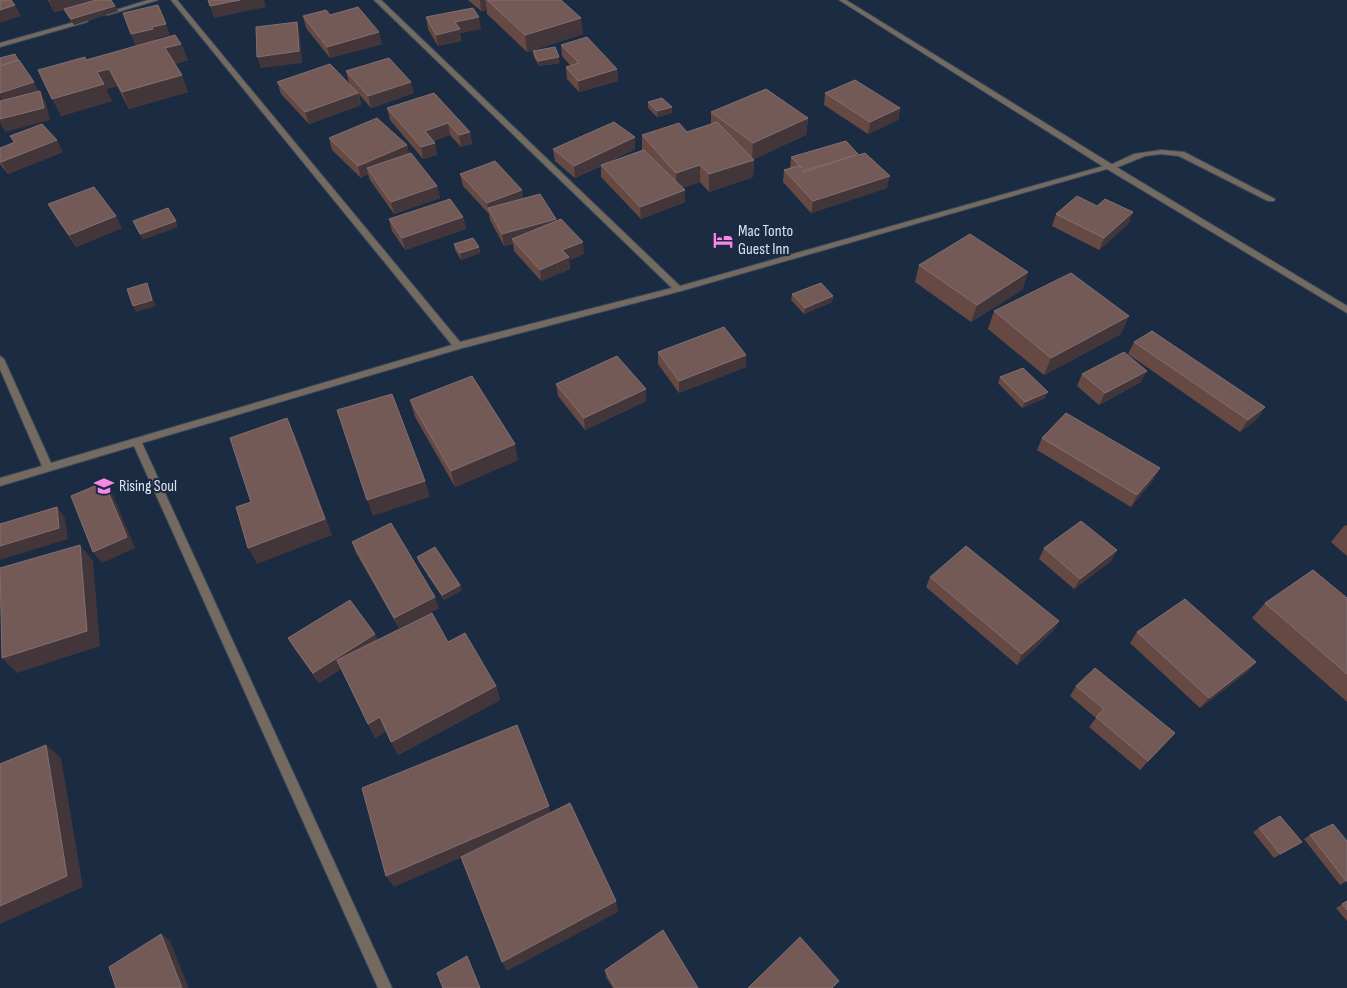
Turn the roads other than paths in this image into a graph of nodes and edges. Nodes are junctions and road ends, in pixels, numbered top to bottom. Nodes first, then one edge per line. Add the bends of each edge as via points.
1 (155, 0) edge
2 (174, 0) edge
3 (378, 0) edge
4 (842, 0) edge
5 (100, 16) edge
6 (91, 19) edge
7 (0, 46) edge
8 (1110, 167) junction
9 (1271, 199) dead end
10 (678, 289) junction
11 (1347, 310) edge
12 (458, 346) junction
13 (0, 359) edge
14 (137, 442) junction
15 (48, 468) junction
16 (0, 482) edge
17 (385, 988) edge

1 - 5 street
2 - 12 street
3 - 10 street
4 - 8 street
6 - 7 street
8 - 9 street via 1148,152 1181,154
8 - 10 street
8 - 11 street
10 - 12 street
12 - 14 street
13 - 15 street
14 - 15 street
14 - 17 street
15 - 16 street

